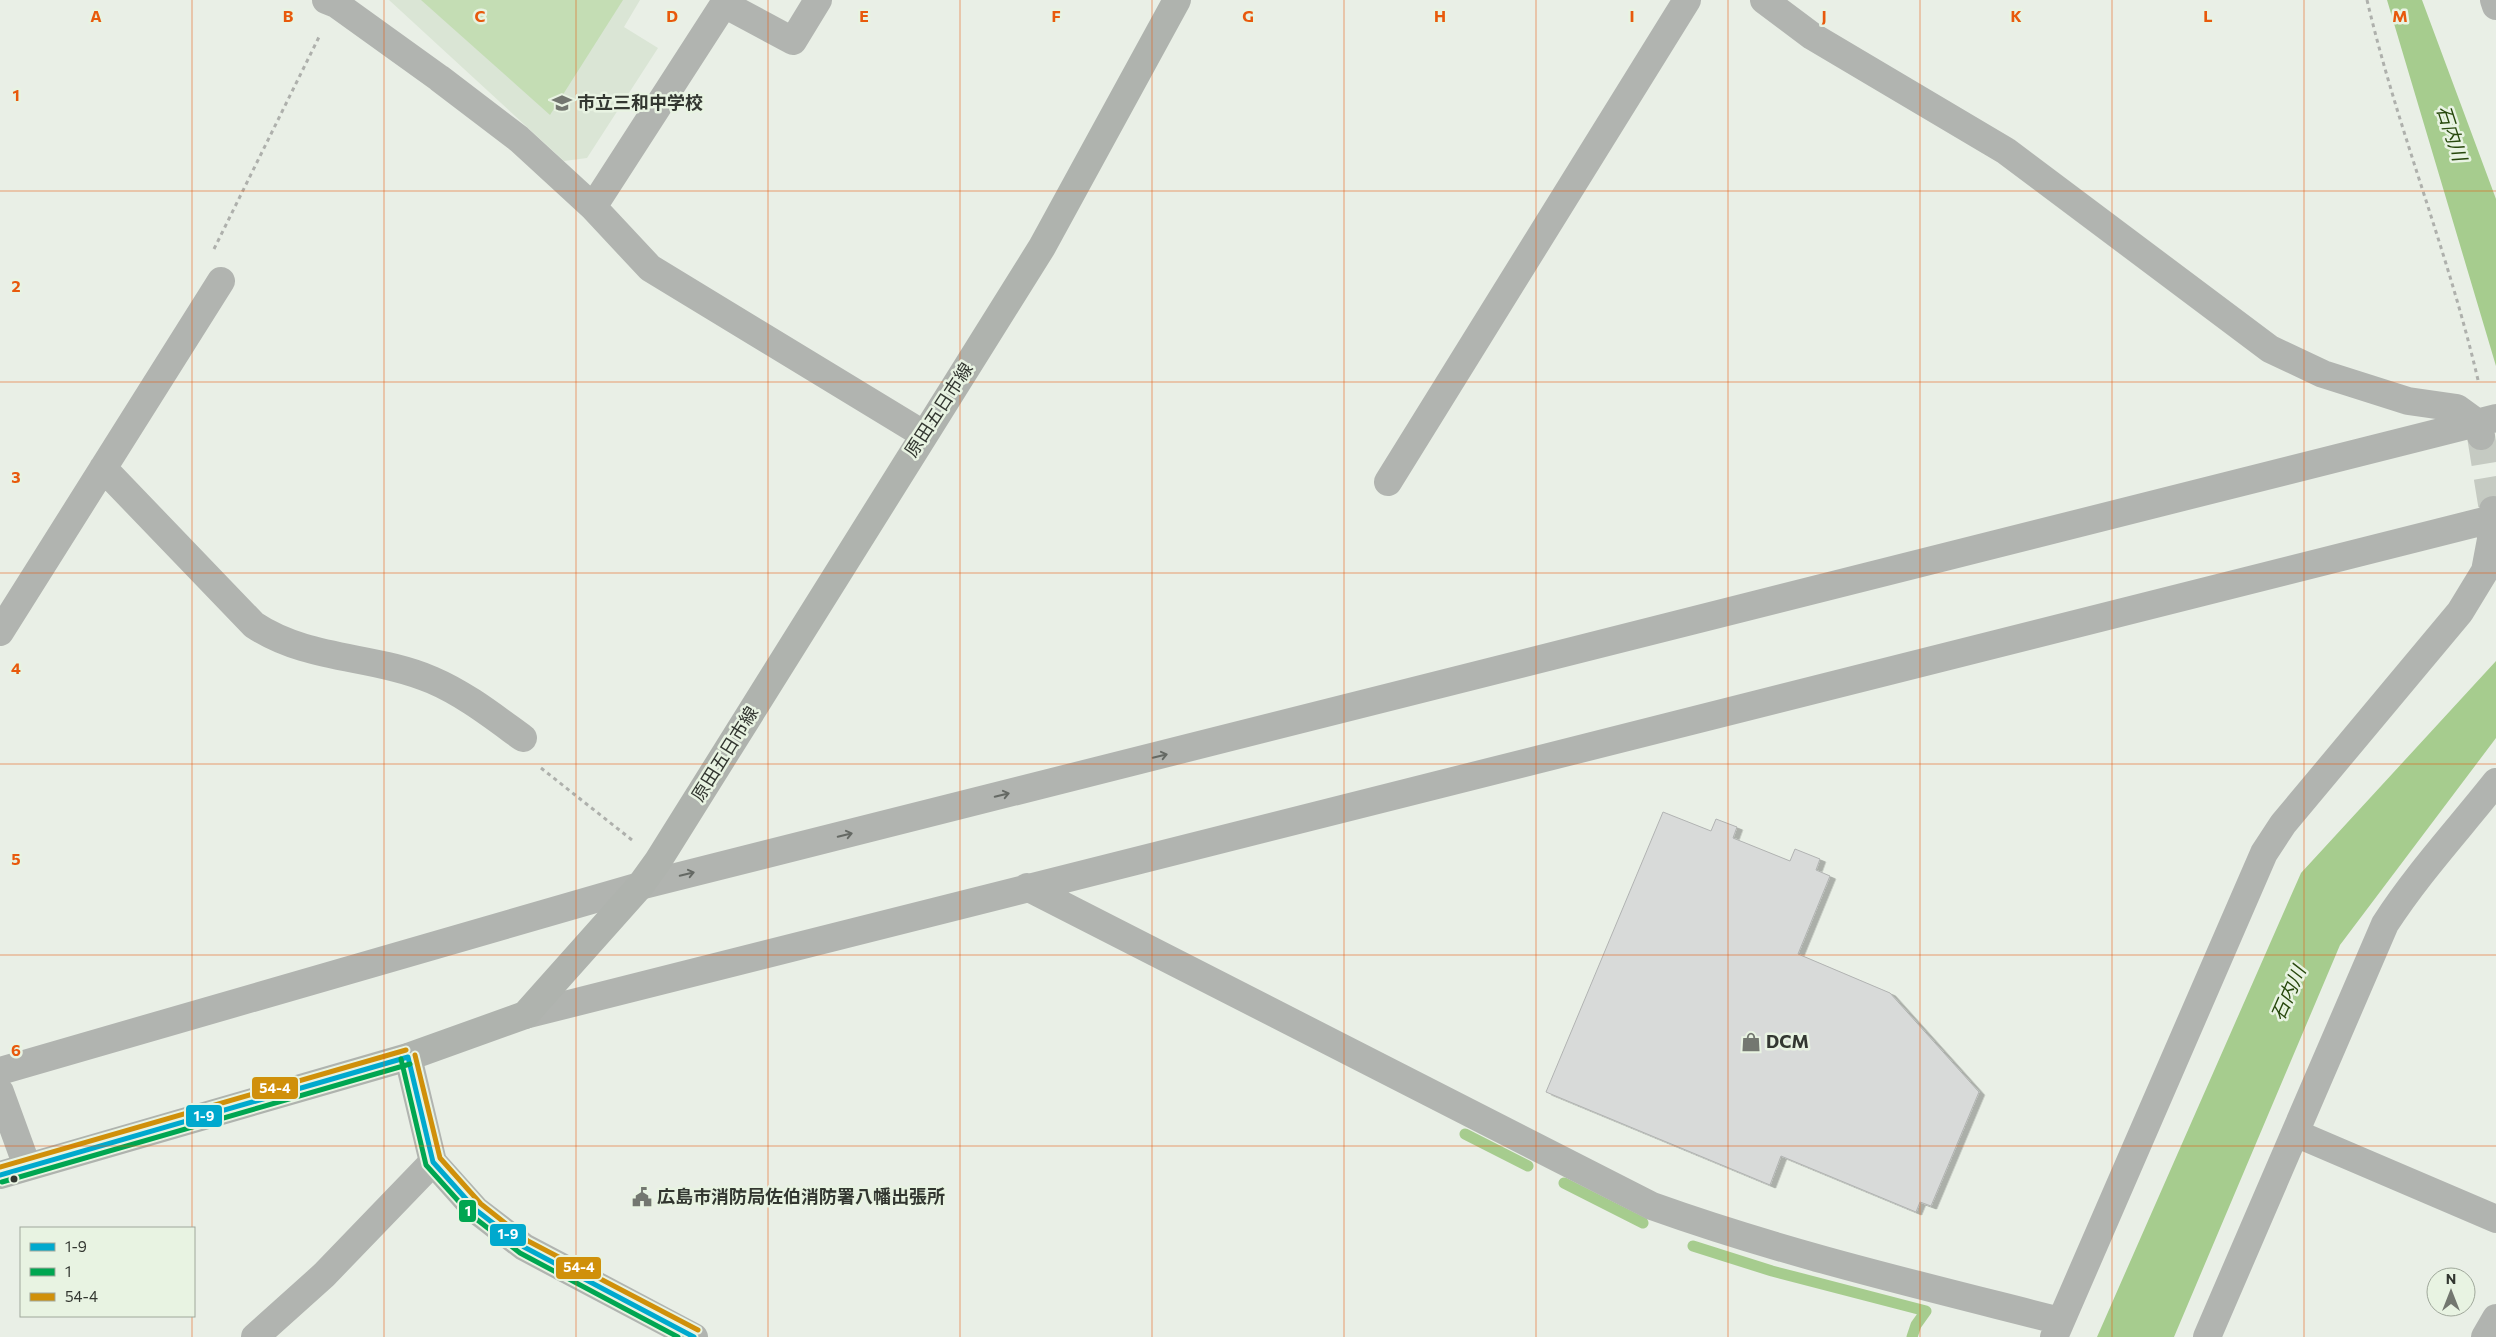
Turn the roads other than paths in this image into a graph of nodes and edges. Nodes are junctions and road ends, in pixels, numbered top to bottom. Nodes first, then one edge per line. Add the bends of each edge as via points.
1 (818, 0) edge
2 (1177, 0) edge
3 (1687, 0) edge
4 (1764, 0) edge
5 (2494, 0) edge
6 (331, 2) edge
7 (2496, 6) edge
8 (593, 207) junction
9 (221, 281) road end
10 (2486, 426) edge
11 (923, 434) junction
12 (103, 468) junction
13 (1388, 482) dead end
14 (2495, 515) edge
15 (0, 632) edge
16 (523, 738) road end
17 (2496, 782) edge
18 (640, 886) junction
19 (1027, 887) junction
20 (525, 1015) junction
21 (408, 1058) junction
22 (0, 1071) edge
23 (0, 1092) edge
24 (2295, 1133) junction
25 (433, 1162) junction
26 (27, 1166) junction
27 (0, 1175) edge
28 (2496, 1219) edge
29 (2496, 1318) edge
30 (2057, 1329) edge
31 (255, 1337) edge
32 (694, 1337) edge
33 (2207, 1337) edge
34 (2486, 1337) edge

1 - 8 street via 793,41 724,4
2 - 11 main road, 原田五日市線 via 1042,247
3 - 13 street
4 - 10 street via 1812,36 2006,151 2270,349 2323,374 2399,398 2457,408
5 - 7 street
6 - 8 street via 519,139
8 - 11 street via 650,268
9 - 12 street
18 -> 10 street
11 - 18 main road, 原田五日市線
12 - 15 street
12 - 16 street via 254,625 274,638 301,648 398,669 432,680 466,698
14 - 19 street
14 - 30 street via 2485,571 2460,612 2283,824 2264,853
17 - 24 street via 2417,878 2385,924
18 - 20 main road, 原田五日市線
18 - 22 street
19 - 20 street
19 - 30 street via 1652,1206 1718,1230
20 - 21 main road, 原田五日市線
21 - 25 street
21 - 26 main road, 原田五日市線
23 - 26 street
24 - 28 street
24 - 33 street
25 - 31 street via 324,1274
25 - 32 street via 476,1210 524,1247
26 - 27 main road, 原田五日市線
29 - 34 street

